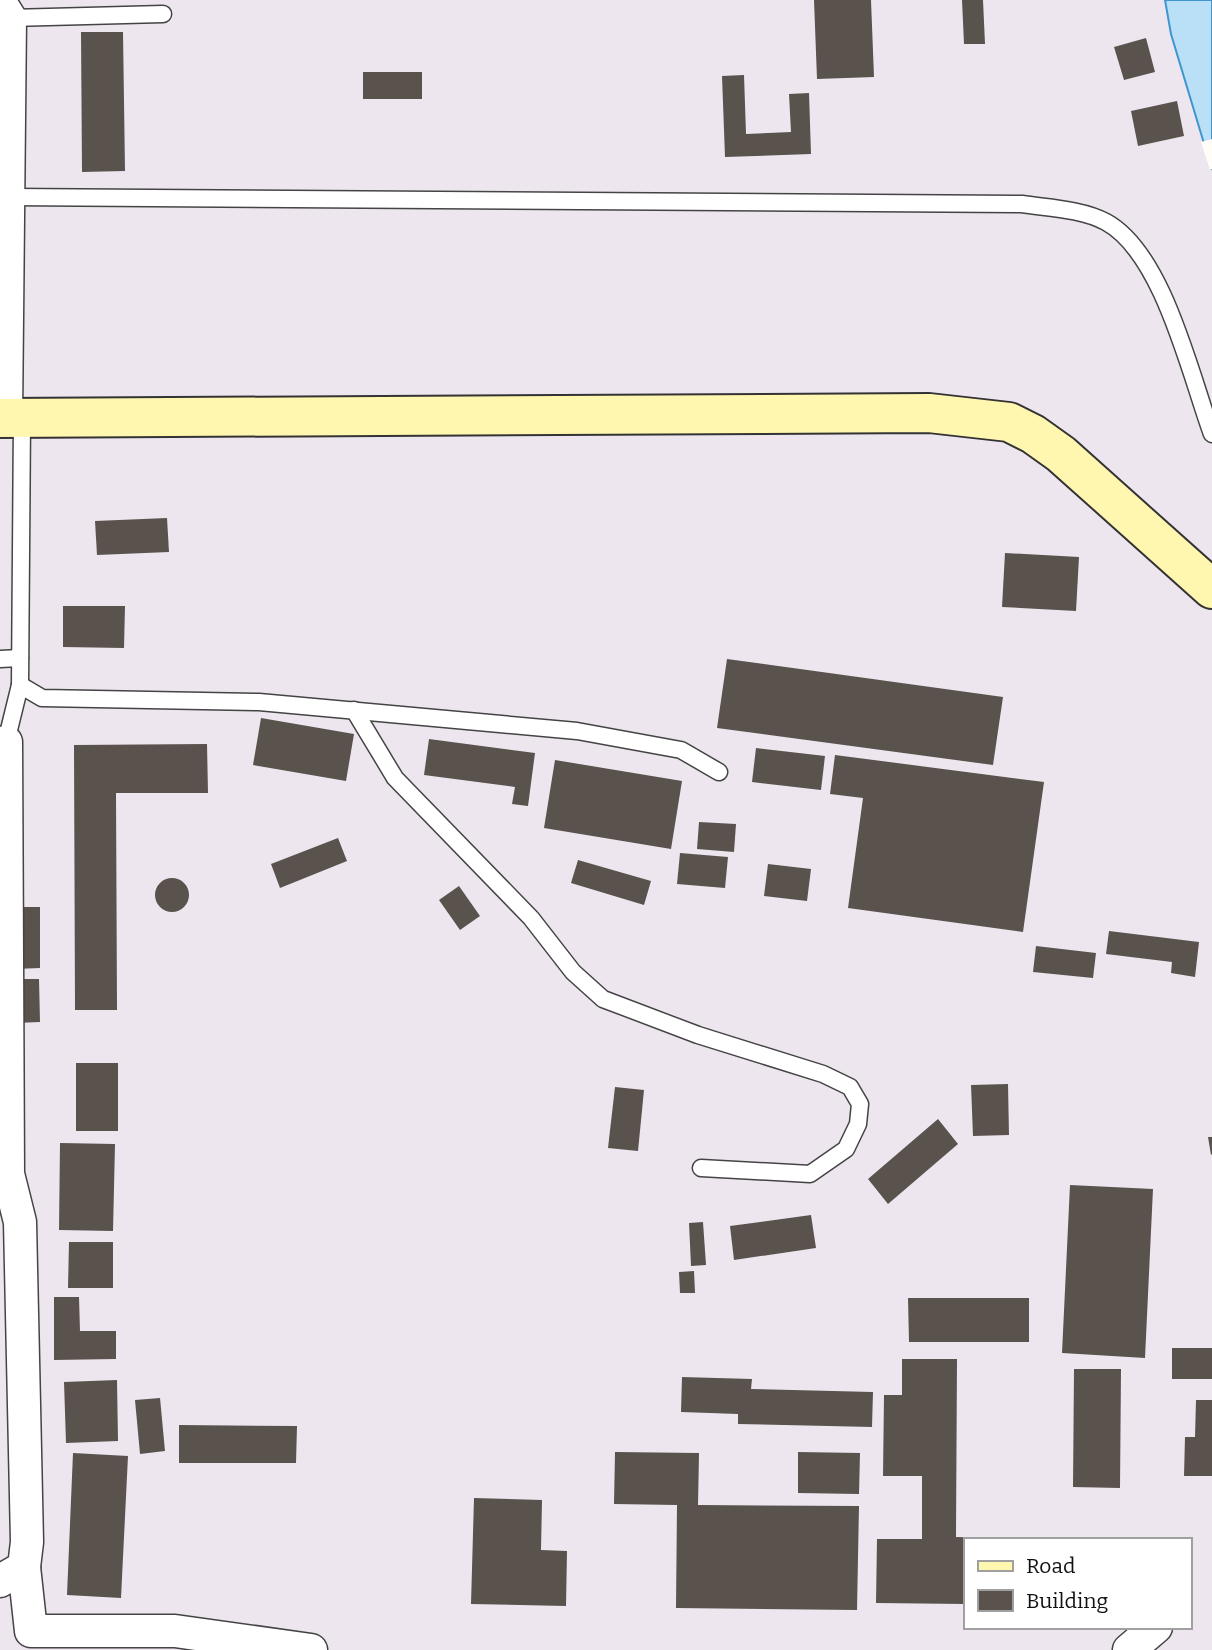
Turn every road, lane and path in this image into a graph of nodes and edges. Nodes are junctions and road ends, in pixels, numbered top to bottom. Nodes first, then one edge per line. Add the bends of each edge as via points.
1 (5, 10) edge
2 (163, 14) dead end
3 (10, 198) junction
4 (9, 418) edge
5 (1212, 434) edge
6 (1212, 589) edge
7 (20, 658) junction
8 (0, 659) edge
9 (20, 685) junction
10 (354, 710) junction
11 (6, 742) joint
12 (719, 772) dead end
13 (3, 847) edge
14 (702, 1168) dead end
15 (10, 1222) edge
16 (12, 1574) edge
17 (1154, 1629) edge
18 (312, 1650) edge
19 (1129, 1650) edge

1 - 2 lane
1 - 3 street
3 - 4 street
3 - 5 lane via 1008,204 1068,211 1105,222 1136,247 1158,281
4 - 6 street via 968,416 1009,422 1034,434
4 - 7 lane
7 - 8 lane
7 - 9 lane
9 - 10 lane via 43,698 259,702
9 - 11 lane
10 - 12 lane via 577,731 681,750
10 - 14 lane via 395,778 603,999 698,1035 824,1074 850,1087 860,1104 858,1124 846,1149 810,1174
11 - 13 street
13 - 15 street
15 - 16 street via 27,1542
16 - 18 street via 31,1631 175,1631
17 - 19 street

